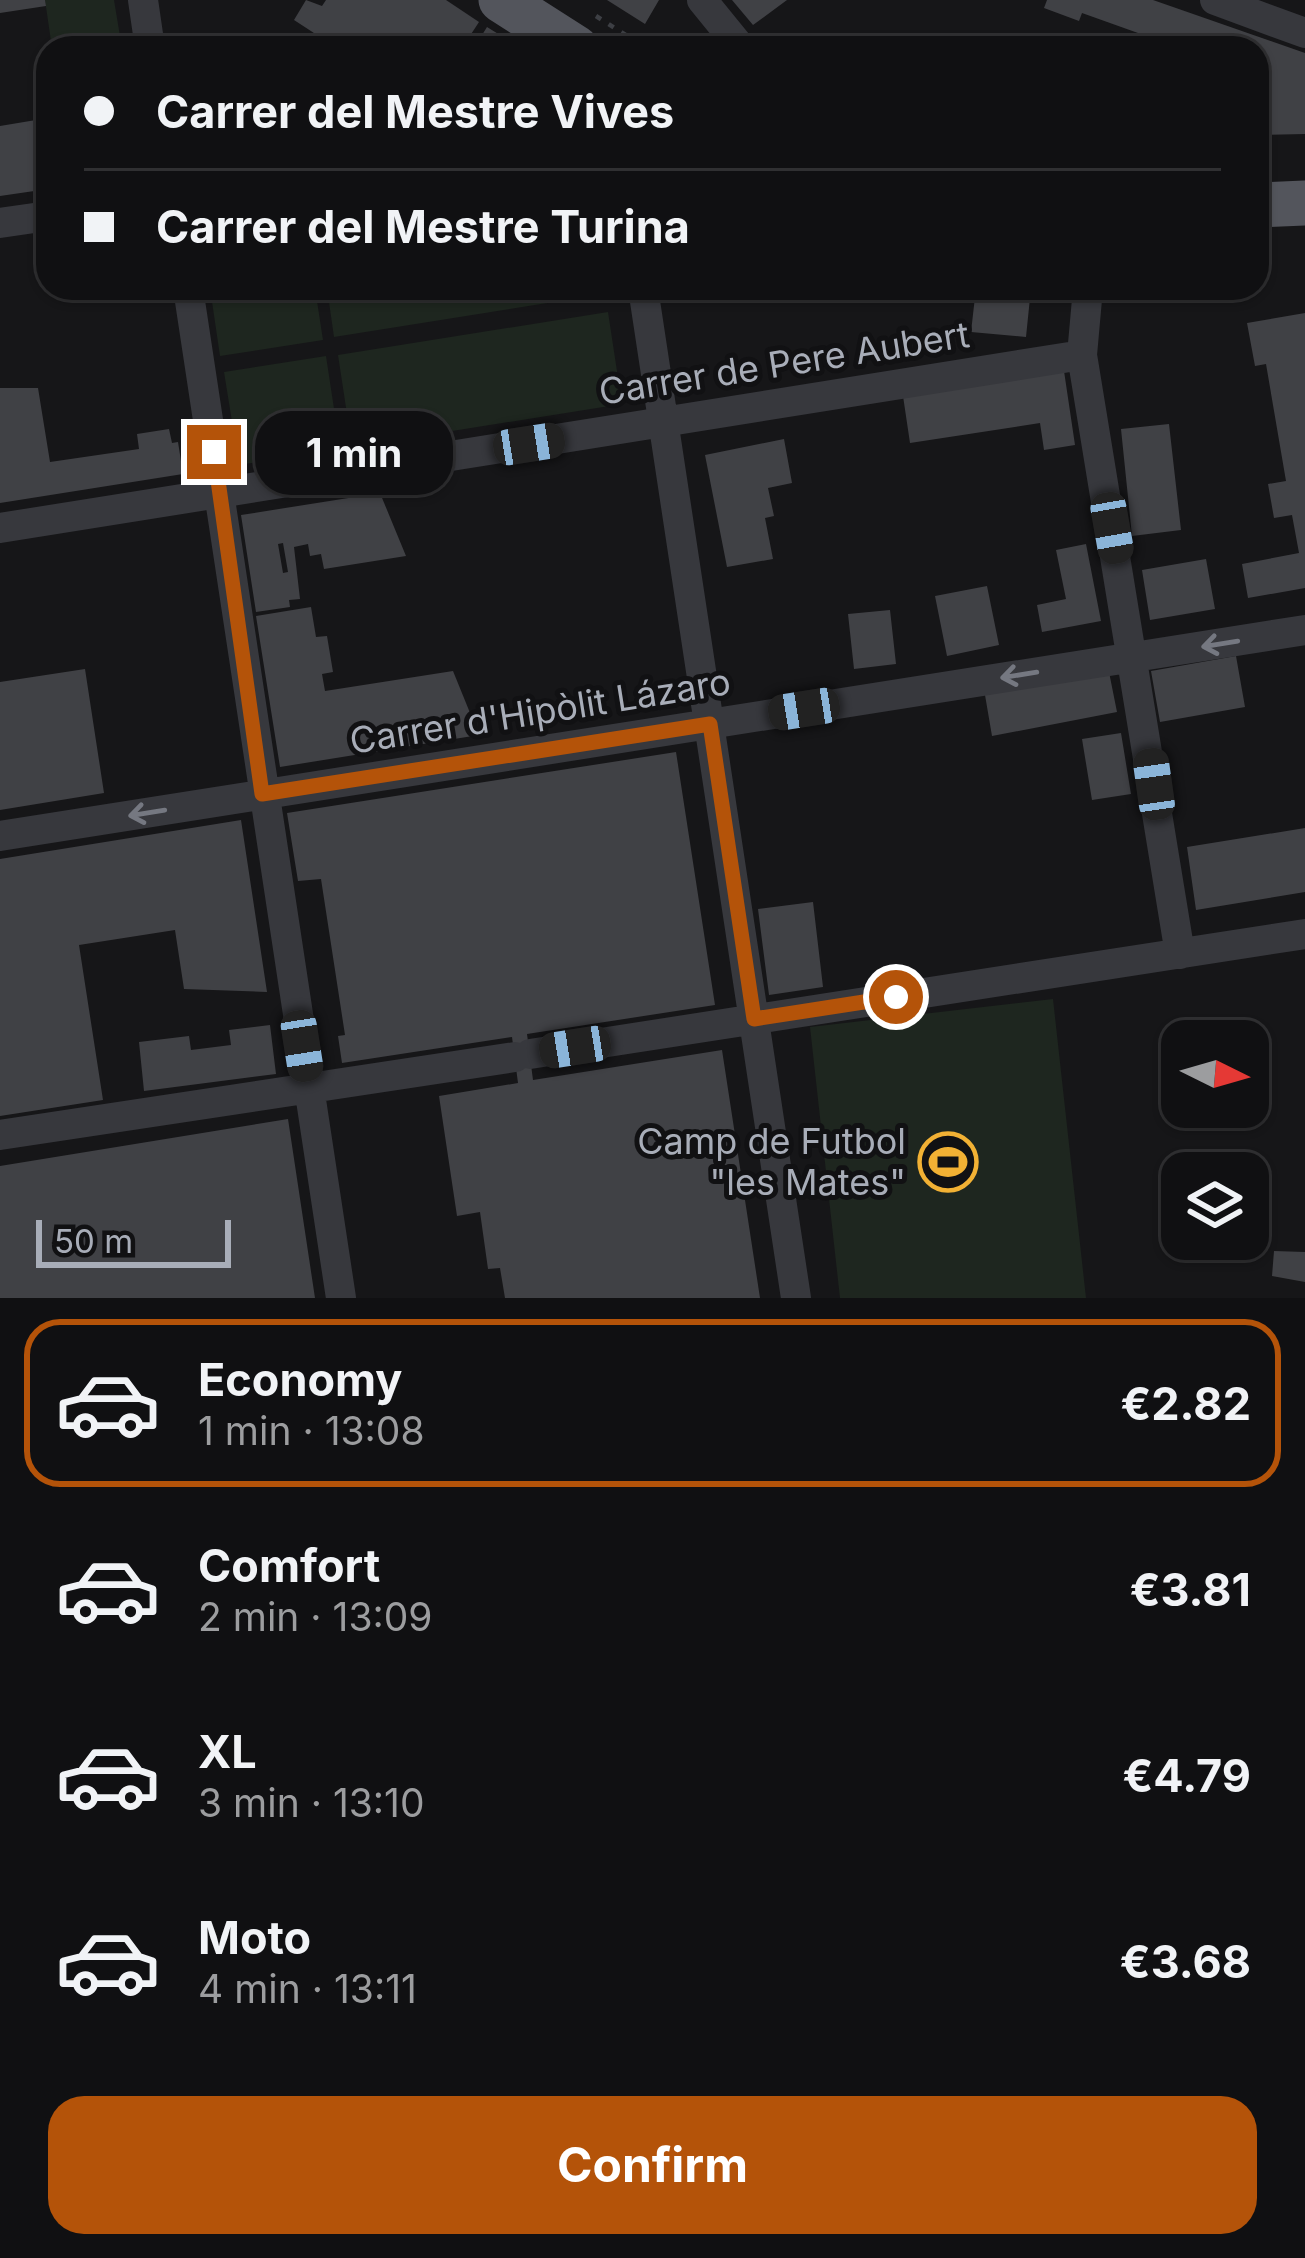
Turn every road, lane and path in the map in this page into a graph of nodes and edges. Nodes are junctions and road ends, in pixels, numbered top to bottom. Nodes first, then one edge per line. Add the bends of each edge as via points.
1 (143, 0) edge
2 (501, 0) edge
3 (702, 0) edge
4 (1215, 0) edge
5 (583, 30) edge
6 (1305, 33) edge
7 (148, 36) edge
8 (731, 36) edge
9 (1305, 203) edge
10 (1269, 204) edge
11 (36, 218) edge
12 (0, 223) edge
13 (190, 300) edge
14 (645, 300) edge
15 (1087, 300) edge
16 (1082, 355) junction
17 (662, 422) junction
18 (220, 494) junction
19 (0, 528) edge
20 (1305, 630) edge
21 (1134, 657) junction
22 (710, 724) junction
23 (262, 794) junction
24 (0, 836) edge
25 (1305, 934) edge
26 (1180, 954) junction
27 (754, 1019) junction
28 (308, 1088) junction
29 (0, 1135) edge
30 (341, 1298) edge
31 (796, 1298) edge

1 - 7 street
2 - 5 main road
3 - 8 street
4 - 6 street
9 - 10 main road
11 - 12 street
13 - 18 street
14 - 17 street
15 - 16 street
16 - 17 street, Carrer de Pere Aubert
16 - 21 street
17 - 18 street, Carrer de Pere Aubert
17 - 22 street
18 - 19 street, Carrer de Pere Aubert
18 - 23 street
20 -> 21 street, Carrer d'Hipòlit Lázaro
21 -> 22 street, Carrer d'Hipòlit Lázaro
21 - 26 street
22 - 23 street, Carrer d'Hipòlit Lázaro
22 - 27 street
23 -> 24 street, Carrer d'Hipòlit Lázaro
23 - 28 street
25 - 26 street
26 - 27 street
27 - 28 street
27 - 31 street
28 - 29 street
28 - 30 street

